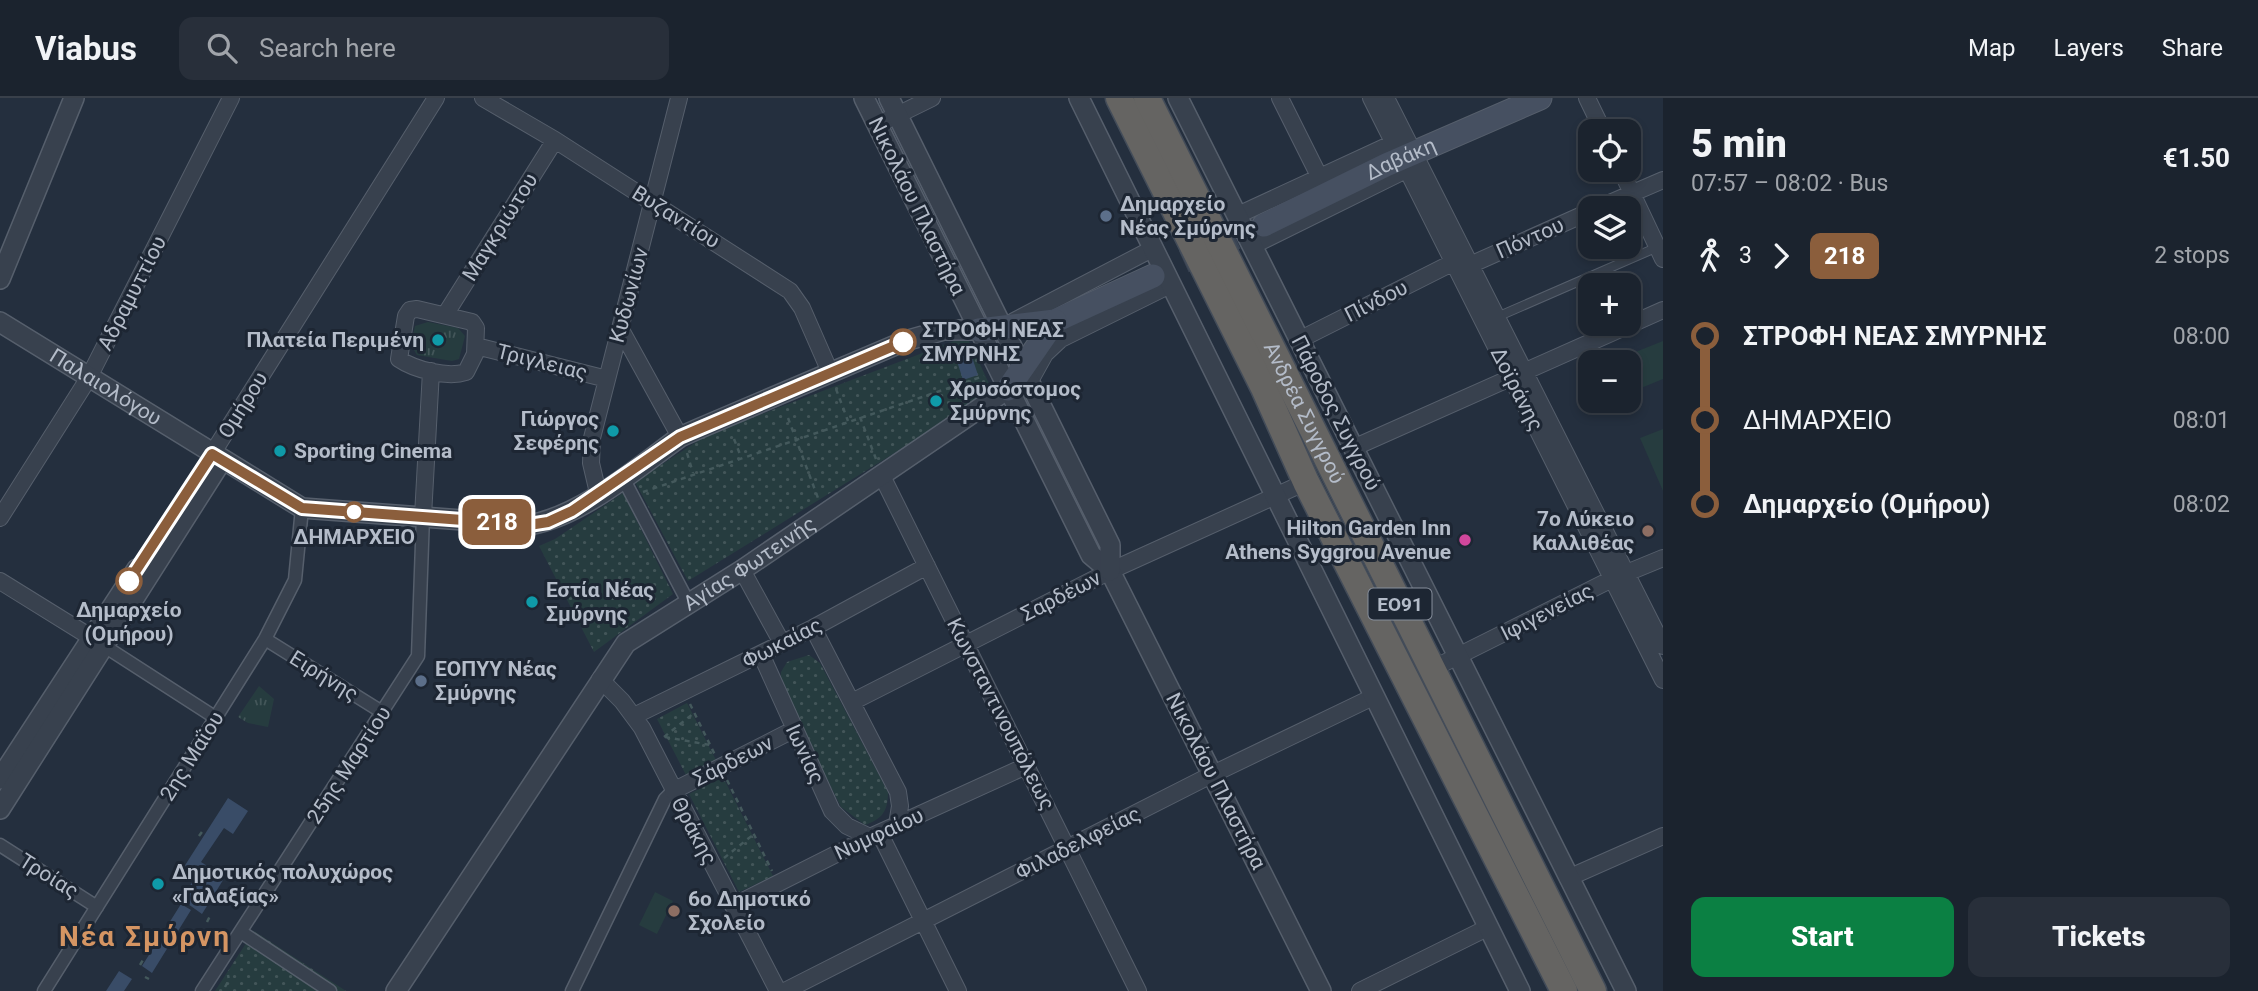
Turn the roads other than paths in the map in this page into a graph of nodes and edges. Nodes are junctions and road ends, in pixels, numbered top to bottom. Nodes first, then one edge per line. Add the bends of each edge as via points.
1 (74, 98) edge
2 (231, 98) edge
3 (436, 98) edge
4 (483, 98) edge
5 (678, 98) edge
6 (864, 98) edge
7 (932, 98) edge
8 (1079, 98) edge
9 (1119, 98) edge
10 (1147, 98) edge
11 (1178, 98) edge
12 (1280, 98) edge
13 (1371, 98) edge
14 (1386, 98) edge
15 (1540, 98) edge
16 (1587, 98) edge
17 (894, 107) edge
18 (1597, 119) edge
19 (877, 125) junction
20 (555, 140) junction
21 (1407, 154) junction
22 (1320, 178) junction
23 (1663, 180) edge
24 (1627, 182) edge
25 (1632, 193) junction
26 (1625, 196) edge
27 (654, 202) junction
28 (1238, 215) junction
29 (1578, 216) edge
30 (1265, 225) tunnel mouth
31 (1252, 246) junction
32 (1152, 249) junction
33 (1661, 250) edge
34 (1462, 263) junction
35 (0, 279) edge
36 (1161, 281) junction
37 (960, 291) junction
38 (1663, 310) edge
39 (445, 315) junction
40 (1497, 317) junction
41 (1055, 321) junction
42 (0, 322) edge
43 (1003, 327) junction
44 (621, 328) junction
45 (944, 330) junction
46 (979, 330) junction
47 (1299, 340) junction
48 (476, 346) junction
49 (431, 370) junction
50 (830, 372) junction
51 (1517, 373) junction
52 (1027, 374) junction
53 (88, 379) junction
54 (607, 379) junction
55 (1004, 380) junction
56 (680, 437) junction
57 (1353, 448) junction
58 (217, 457) junction
59 (881, 475) junction
60 (623, 478) junction
61 (1306, 482) junction
62 (598, 493) junction
63 (1274, 497) junction
64 (302, 508) junction
65 (423, 516) junction
66 (0, 518) edge
67 (1663, 558) edge
68 (927, 566) junction
69 (742, 570) junction
70 (1110, 571) junction
71 (1619, 576) junction
72 (0, 581) edge
73 (688, 602) junction
74 (813, 628) junction
75 (265, 639) junction
76 (98, 642) junction
77 (782, 643) junction
78 (965, 644) junction
79 (1663, 646) edge
80 (761, 654) junction
81 (1458, 658) junction
82 (1432, 669) junction
83 (600, 679) junction
84 (1663, 680) edge
85 (1373, 697) junction
86 (852, 702) junction
87 (382, 712) junction
88 (634, 716) junction
89 (216, 718) junction
90 (793, 730) junction
91 (1026, 766) junction
92 (1213, 774) junction
93 (0, 779) edge
94 (673, 791) junction
95 (0, 808) edge
96 (897, 825) junction
97 (1663, 835) edge
98 (875, 836) junction
99 (0, 845) edge
100 (1068, 849) junction
101 (1568, 878) junction
102 (733, 906) junction
103 (97, 907) junction
104 (923, 921) junction
105 (1487, 928) junction
106 (241, 932) junction
107 (44, 991) edge
108 (202, 991) edge
109 (330, 991) edge
110 (396, 991) edge
111 (572, 991) edge
112 (778, 991) edge
113 (785, 991) edge
114 (958, 991) edge
115 (1138, 991) edge
116 (1321, 991) edge
117 (1360, 991) edge
118 (1520, 991) edge
119 (1564, 991) edge
120 (1593, 991) edge
121 (1626, 991) edge

1 - 35 street
2 - 53 street, Αδραμυττίου
3 - 58 street, Ομήρου
4 - 20 street, Βυζαντίου
5 - 27 street, Κυδωνίων
6 - 19 street, Νικολάου Πλαστήρα
7 - 17 street
8 - 32 street
9 - 61 highway, Ανδρέα Συγγρού / ΕΟ91
10 - 82 highway, Ανδρέα Συγγρού / ΕΟ91
11 - 28 street, Πάροδος Συγγρού
12 - 22 street
13 - 21 street, Δοϊράνης
14 - 21 street, Δοϊράνης
15 - 21 main road, Δαβάκη
16 - 18 street
17 - 19 street
17 - 43 street, Νικολάου Πλαστήρα
19 - 37 street, Νικολάου Πλαστήρα
20 - 27 street, Βυζαντίου
20 - 39 street, Μαγκριώτου
21 - 22 street, Δαβάκη
21 - 30 main road, Δαβάκη
21 - 31 street, Δαβάκη
21 - 34 street, Δοϊράνης
22 - 28 street, Δαβάκη
23 - 25 street
24 - 25 street
25 - 26 street
25 - 33 street
27 - 44 street, Κυδωνίων
27 - 50 street, Βυζαντίου via 790,291
28 - 31 street, Πάροδος Συγγρού
29 - 34 street, Πόντου
31 - 47 street, Πάροδος Συγγρού
32 - 36 street
32 - 43 street
33 - 40 lane
34 - 40 street, Δοϊράνης
34 - 47 street, Πίνδου
34 - 51 street, Δοϊράνης
36 - 41 main road
36 - 52 street, Αγίας Φωτεινής via 1061,339
36 - 63 street
37 - 45 street
37 - 46 street, Νικολάου Πλαστήρα
38 - 51 street
39 - 48 street via 477,328
39 - 49 street via 417,309 406,316 399,359
40 - 51 street, Δοϊράνης
41 - 43 main road
41 - 52 main road, Αγίας Φωτεινής
42 - 53 street, Παλαιολόγου
43 - 46 main road
43 - 52 street, Νικολάου Πλαστήρα
44 - 54 street, Κυδωνίων
44 - 56 street
45 - 46 street
45 - 50 street
46 - 55 street, Νικολάου Πλαστήρα
47 - 57 street, Πάροδος Συγγρού
48 - 49 street via 467,372
48 - 54 street, Τριγλειας
49 - 65 street
50 - 56 street
51 - 57 street
51 - 71 street, Δοϊράνης
52 - 55 main road, Αγίας Φωτεινής
52 - 70 street, Νικολάου Πλαστήρα via 1110,545
53 - 58 street, Παλαιολόγου
53 - 66 street, Αδραμυττίου
54 - 62 street, Κυδωνίων via 592,438 591,463
55 - 59 street, Αγίας Φωτεινής
55 - 70 street, Νικολάου Πλαστήρα via 1091,555
56 - 60 street
57 - 81 street, Πάροδος Συγγρού
58 - 64 street, Παλαιολόγου
58 - 76 street, Ομήρου
59 - 68 street, Κωνσταντινουπόλεως
59 - 69 street, Αγίας Φωτεινής
60 - 62 street
60 - 73 street
61 - 63 street
61 - 119 highway, Ανδρέα Συγγρού / ΕΟ91
62 - 65 street via 572,511 529,525
63 - 70 street, Σαρδέων
63 - 85 street
64 - 65 street
64 - 75 street, 2ης Μαΐου via 295,580
65 - 87 street, 25ης Μαρτίου via 418,656
67 - 71 street, Ιφιγενείας
68 - 74 street, Φωκαίας
68 - 78 street, Κωνσταντινουπόλεως
69 - 73 street, Αγίας Φωτεινής
69 - 77 street
70 - 78 street, Σαρδέων
70 - 92 street, Νικολάου Πλαστήρα
71 - 79 street, Δοϊράνης
71 - 81 street, Ιφιγενείας
71 - 84 street, Δοϊράνης
72 - 76 street
73 - 83 street, Αγίας Φωτεινής via 626,643
74 - 77 street, Φωκαίας
74 - 86 street
75 - 87 street, Ειρήνης
75 - 89 street, 2ης Μαΐου
76 - 89 street
76 - 93 street, Ομήρου
76 - 95 street, Ομήρου
77 - 80 street, Φωκαίας
78 - 86 street, Σαρδέων
78 - 91 street, Κωνσταντινουπόλεως
80 - 88 street, Φωκαίας
80 - 90 street, Ιωνίας
81 - 82 street, Ιφιγενείας
81 - 101 street, Πάροδος Συγγρού
82 - 120 highway, Ανδρέα Συγγρού / ΕΟ91
83 - 88 street, Θράκης
83 - 110 street, Αγίας Φωτεινής
85 - 92 street, Φιλαδελφείας
85 - 105 street
86 - 96 street via 898,792
87 - 106 street, 25ης Μαρτίου
88 - 94 street, Θράκης
89 - 103 street, 2ης Μαΐου
90 - 94 street, Σάρδεων
90 - 98 street, Ιωνίας via 832,811 847,826
91 - 96 street, Νυμφαίου
91 - 100 street, Κωνσταντινουπόλεως
92 - 100 street, Φιλαδελφείας
92 - 116 street, Νικολάου Πλαστήρα
94 - 102 street, Θράκης
94 - 111 street via 665,799
96 - 98 street, Νυμφαίου
97 - 101 street
98 - 102 street, Νυμφαίου
98 - 104 street
99 - 103 street, Τροίας
100 - 104 street, Φιλαδελφείας
100 - 115 street, Κωνσταντινουπόλεως
101 - 121 street, Πάροδος Συγγρού
102 - 112 street, Θράκης
103 - 107 street, 2ης Μαΐου
104 - 113 street, Φιλαδελφείας
104 - 114 street
105 - 117 street
105 - 118 street
106 - 108 street, 25ης Μαρτίου
106 - 109 street

